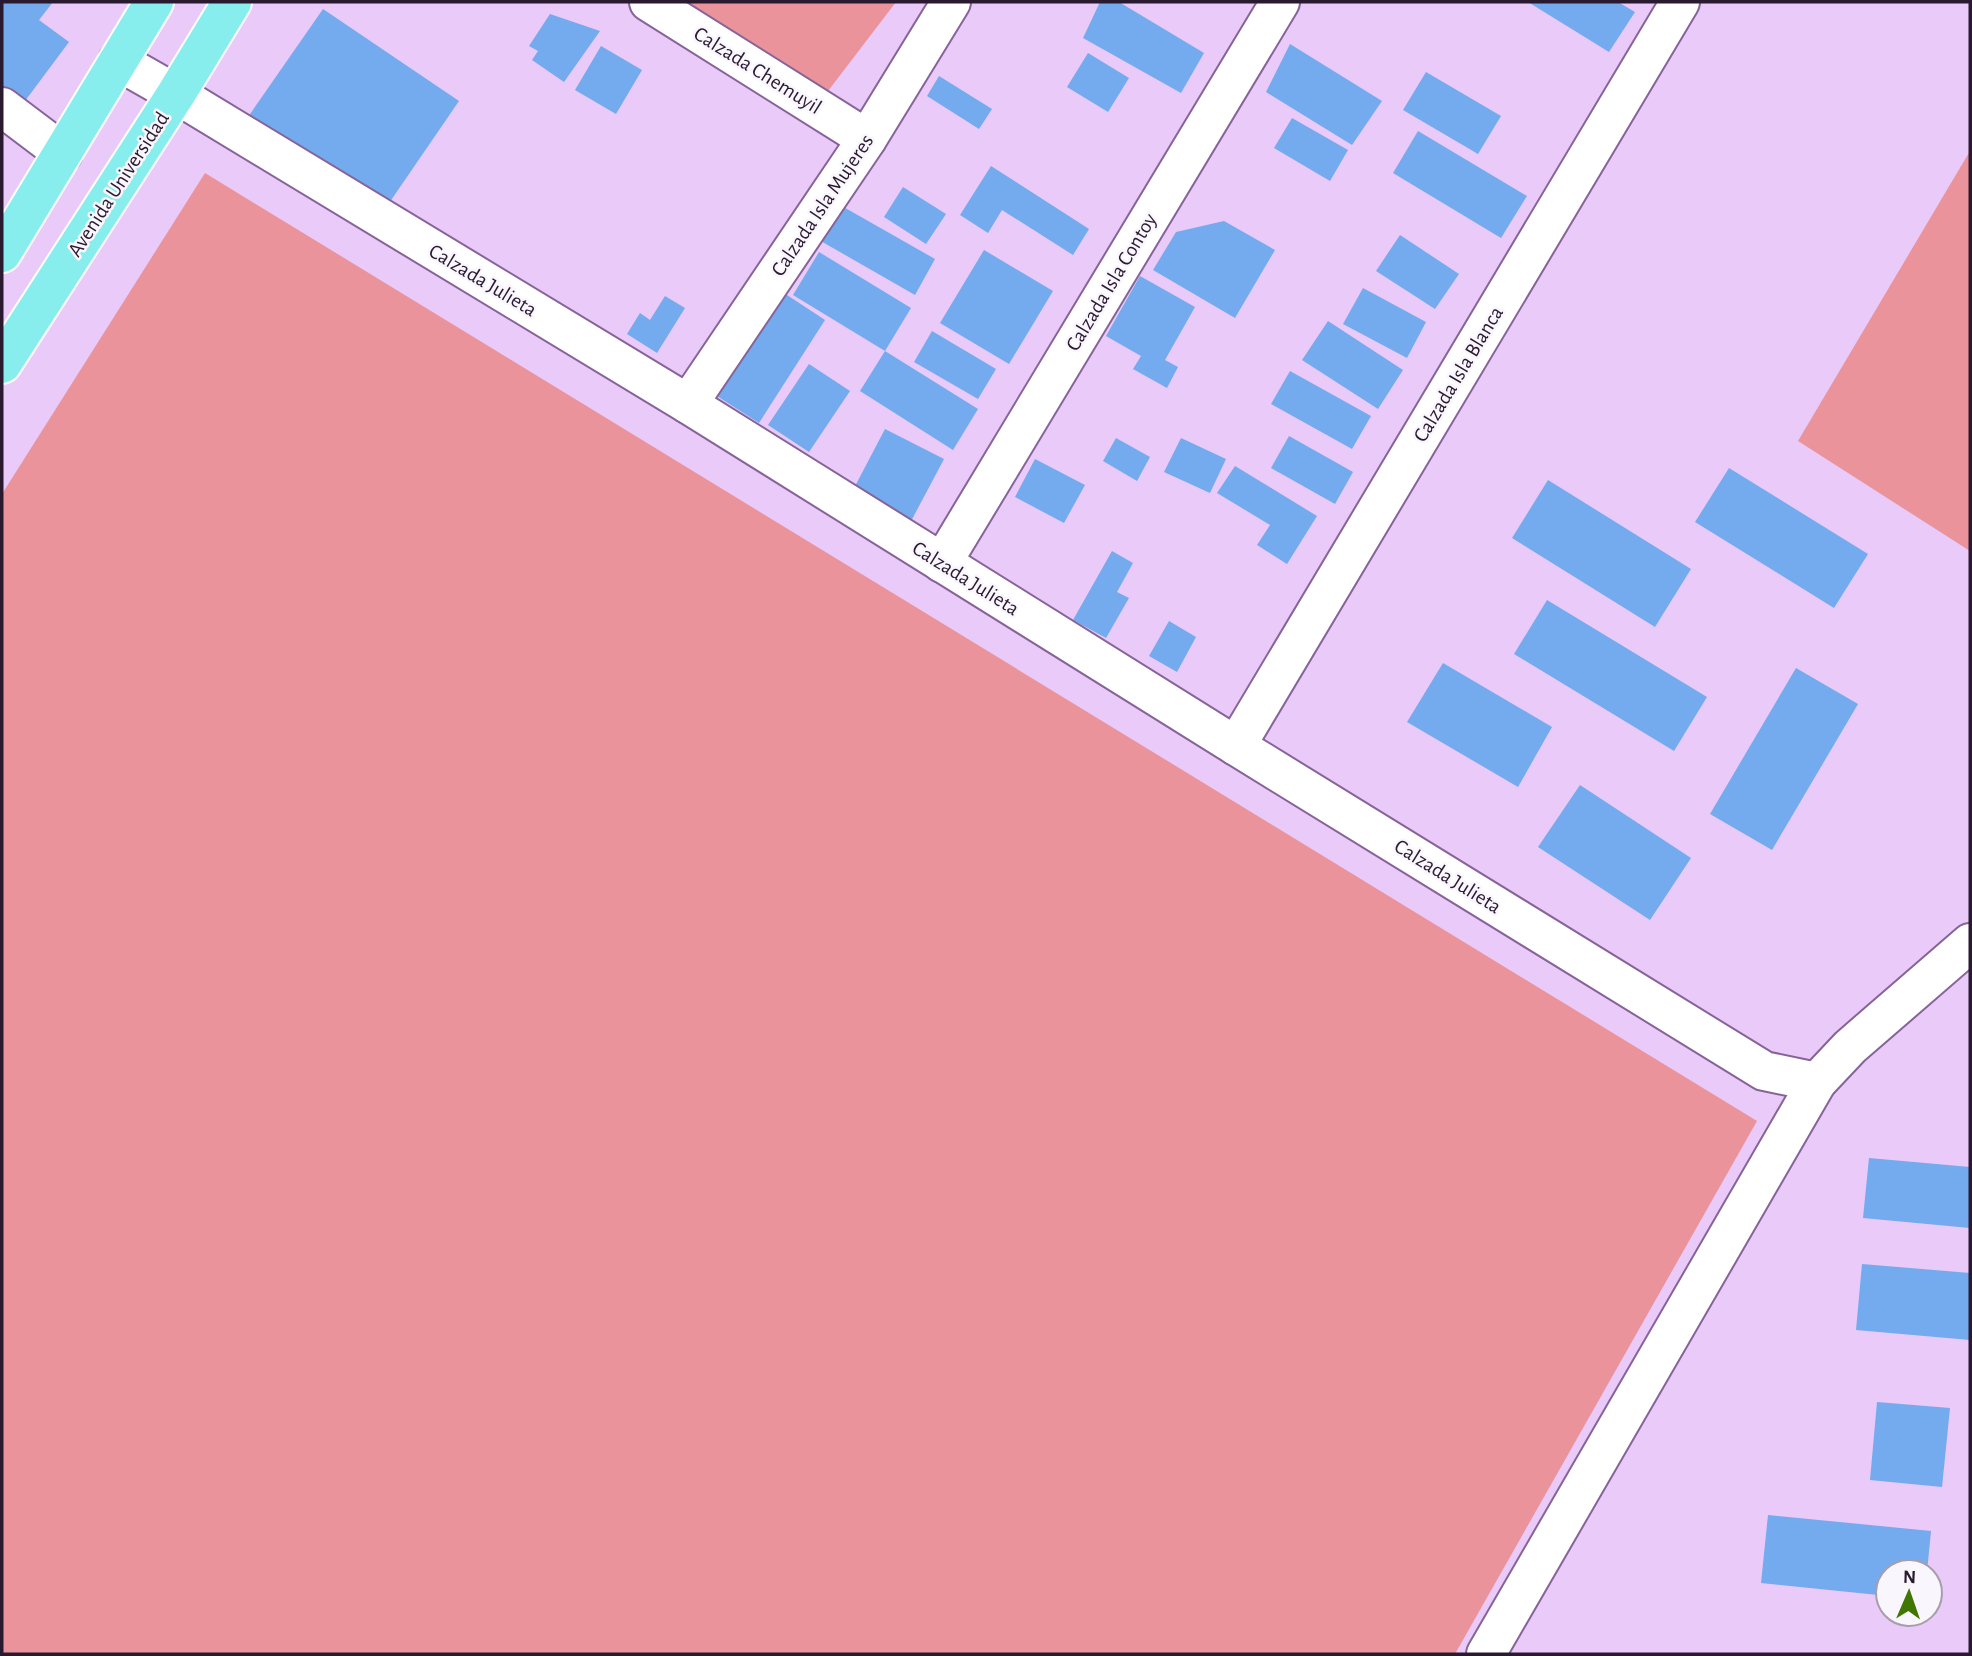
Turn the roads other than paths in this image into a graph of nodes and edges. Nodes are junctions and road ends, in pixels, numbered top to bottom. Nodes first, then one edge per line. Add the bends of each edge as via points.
1 (153, 2) edge
2 (232, 2) edge
3 (649, 2) edge
4 (951, 2) edge
5 (1280, 2) edge
6 (1680, 2) edge
7 (118, 61) junction
8 (176, 94) junction
9 (2, 107) edge
10 (867, 139) junction
11 (63, 153) junction
12 (2, 253) edge
13 (2, 365) edge
14 (688, 404) junction
15 (942, 563) junction
16 (1236, 746) junction
17 (1970, 943) edge
18 (1817, 1082) junction
19 (1486, 1654) edge

1 - 7 main road
2 - 8 main road, Avenida Universidad
3 - 10 street, Calzada Chemuyil
4 - 10 street, Calzada Isla Mujeres
5 - 15 street, Calzada Isla Contoy
6 - 16 street, Calzada Isla Blanca
7 - 8 street, Calzada Julieta
7 - 11 main road
8 - 13 main road, Avenida Universidad
8 - 14 street, Calzada Julieta
9 - 11 street
10 - 14 street, Calzada Isla Mujeres
11 - 12 main road
14 - 15 street, Calzada Julieta
15 - 16 street, Calzada Julieta
16 - 18 street, Calzada Julieta via 1764,1071
17 - 18 street via 1850,1047
18 - 19 street

